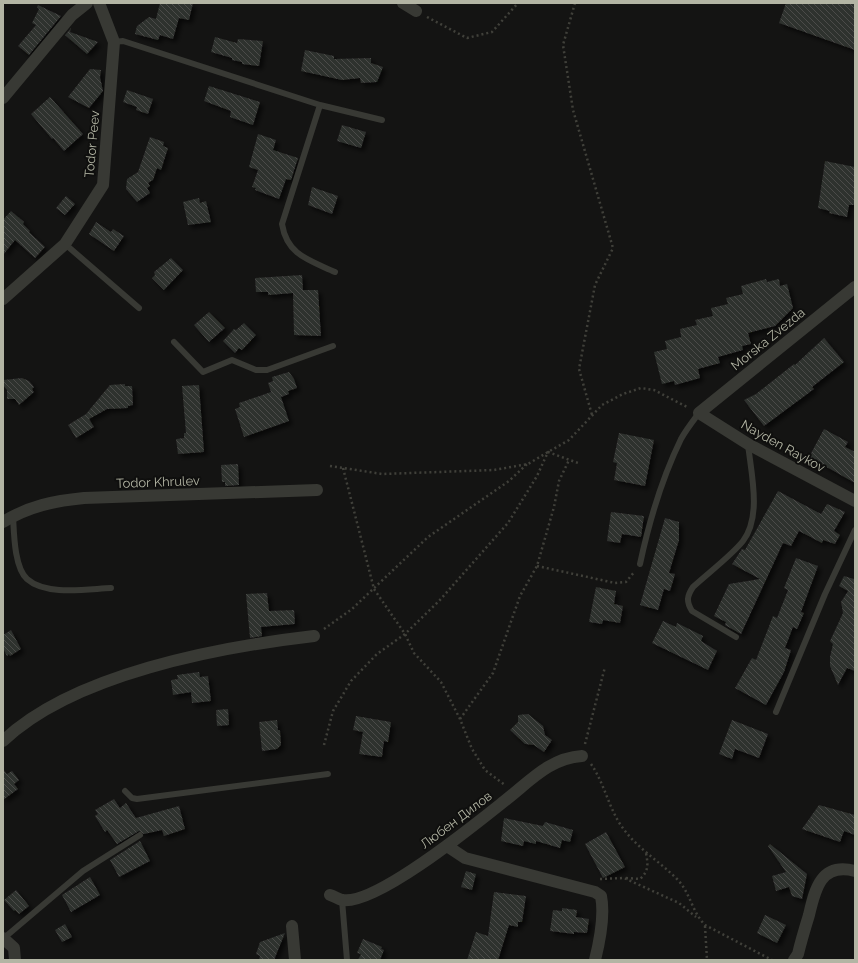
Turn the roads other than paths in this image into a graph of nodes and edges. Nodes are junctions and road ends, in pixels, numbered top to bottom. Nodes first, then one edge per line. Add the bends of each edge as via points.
1 (86, 3) edge
2 (99, 3) edge
3 (403, 3) edge
4 (416, 11) road end
5 (114, 42) junction
6 (3, 98) edge
7 (320, 105) junction
8 (382, 120) dead end
9 (65, 244) junction
10 (335, 272) dead end
11 (855, 287) edge
12 (3, 300) edge
13 (138, 308) dead end
14 (174, 342) dead end
15 (333, 346) dead end
16 (699, 413) junction
17 (748, 444) junction
18 (317, 490) dead end
19 (855, 501) edge
20 (8, 519) edge
21 (855, 530) edge
22 (640, 564) road end
23 (111, 588) dead end
24 (314, 636) road end
25 (736, 637) dead end
26 (776, 712) dead end
27 (3, 742) edge
28 (582, 756) road end
29 (328, 774) dead end
30 (125, 791) dead end
31 (140, 835) dead end
32 (447, 846) junction
33 (855, 871) edge
34 (330, 895) dead end
35 (342, 900) junction
36 (292, 926) dead end
37 (3, 938) edge
38 (15, 960) edge
39 (295, 960) edge
40 (347, 960) edge
41 (595, 960) edge
42 (794, 960) edge

1 - 6 street via 72,15
2 - 5 street, Todor Peev
3 - 4 street
5 - 7 lane via 123,41
5 - 9 street, Todor Peev via 103,185
7 - 8 lane
7 - 10 lane via 282,224 291,248
9 - 12 street, Todor Peev
9 - 13 lane
11 - 16 street, Morska Zvezda
14 - 15 lane via 203,372 232,360 256,370 268,370
16 - 17 street, Nayden Raykov
16 - 22 lane via 682,437 660,492
17 - 19 street, Nayden Raykov
17 - 25 lane via 754,507 750,528 742,541 687,595 692,611
18 - 20 street, Todor Khrulev via 84,498 52,502
20 - 23 lane via 18,564 26,578 39,586 61,590
21 - 26 lane via 824,594
24 - 27 street via 183,659 95,686 54,705
28 - 32 street, Любен Дилов via 568,756 544,768
29 - 30 lane via 137,799
31 - 37 lane via 82,871
32 - 35 street, Любен Дилов via 379,890
32 - 41 street via 465,858 595,892 601,896 599,944
33 - 42 street via 834,870 824,876 816,886 798,954
34 - 35 street
35 - 40 lane
36 - 39 street
37 - 38 street via 14,948

